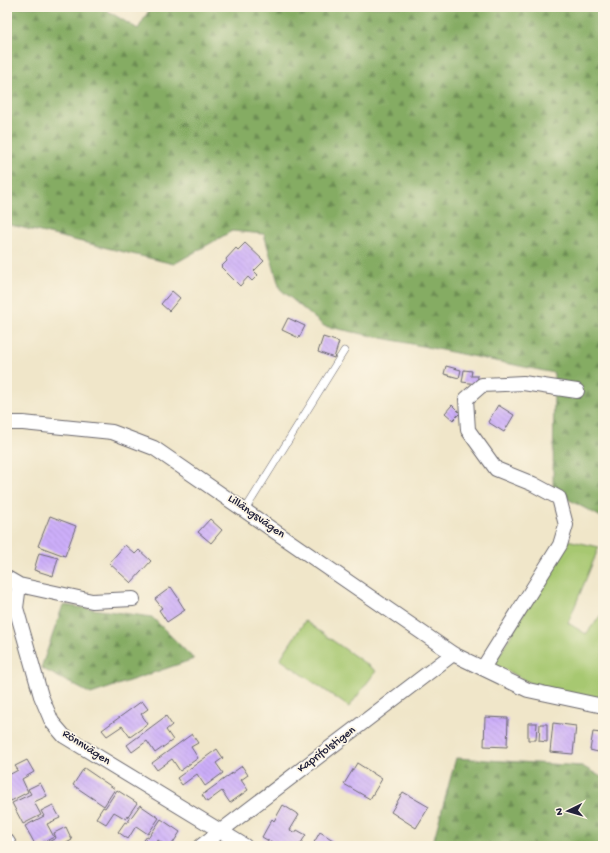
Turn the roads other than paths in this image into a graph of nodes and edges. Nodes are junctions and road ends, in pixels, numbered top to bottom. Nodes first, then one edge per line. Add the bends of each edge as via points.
1 (344, 351) dead end
2 (577, 391) dead end
3 (7, 423) edge
4 (245, 510) junction
5 (13, 581) edge
6 (134, 599) dead end
7 (454, 654) junction
8 (484, 668) junction
9 (603, 706) edge
10 (220, 831) junction
11 (7, 841) edge
12 (10, 846) edge
13 (201, 846) edge
14 (245, 846) edge

1 - 4 lane
2 - 8 street via 523,383 482,385 466,399 468,430 496,469 559,498 566,525 560,545
3 - 4 street, Lillängsvägen via 112,432 154,448
4 - 7 street, Lillängsvägen
5 - 6 street, Rönnvägen via 92,601
5 - 10 street, Rönnvägen via 16,608 52,722 64,736
7 - 8 street, Lillängsvägen
7 - 10 street, Kaprifolstigen
8 - 9 street, Lillängsvägen via 528,690
10 - 13 street, Kaprifolstigen
10 - 14 street, Rönnvägen
11 - 12 street

